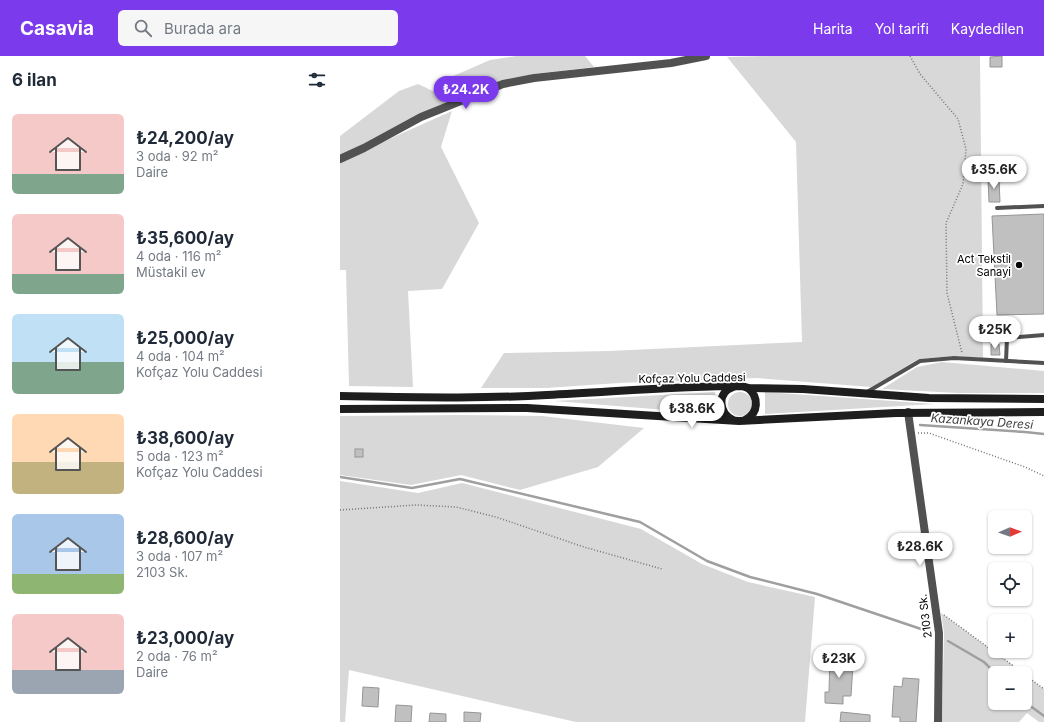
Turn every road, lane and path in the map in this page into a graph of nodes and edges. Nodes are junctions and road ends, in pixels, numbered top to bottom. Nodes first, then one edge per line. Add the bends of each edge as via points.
1 (706, 56) edge
2 (910, 56) edge
3 (340, 159) edge
4 (1044, 206) edge
5 (997, 208) dead end
6 (1044, 335) edge
7 (964, 358) junction
8 (1006, 361) junction
9 (1044, 362) edge
10 (736, 386) junction
11 (748, 388) junction
12 (865, 394) junction
13 (340, 396) edge
14 (1044, 399) edge
15 (340, 409) edge
16 (908, 412) junction
17 (1044, 412) edge
18 (733, 420) junction
19 (744, 420) junction
20 (911, 433) junction
21 (1044, 476) edge
22 (340, 510) edge
23 (662, 569) dead end
24 (936, 610) junction
25 (1013, 666) edge
26 (1032, 680) edge
27 (1044, 689) edge
28 (938, 722) edge

1 - 3 street via 671,63 534,78 503,84 421,117
2 - 7 path via 920,74 958,119 966,149 963,184 946,223 948,293
4 - 5 lane
6 - 8 lane via 1007,338
7 - 8 lane
7 - 12 lane via 920,361
8 - 9 lane
10 - 11 main road, Kofçaz Yolu Caddesi
10 - 13 main road, Kofçaz Yolu Caddesi via 546,395
10 - 18 main road via 725,392 721,403 724,414
11 - 12 main road, Kofçaz Yolu Caddesi
11 - 19 main road via 756,397 757,403 753,414
12 - 14 main road, Kofçaz Yolu Caddesi via 956,399
15 - 18 main road via 527,408
16 - 17 main road
16 - 19 main road
16 - 20 street, 2103 Sk.
18 - 19 main road
20 - 21 path via 929,433
20 - 24 street, 2103 Sk.
22 - 23 path via 416,505 456,507 496,516 584,547
24 - 25 path
24 - 28 street, 2103 Sk. via 939,633
26 - 27 path

